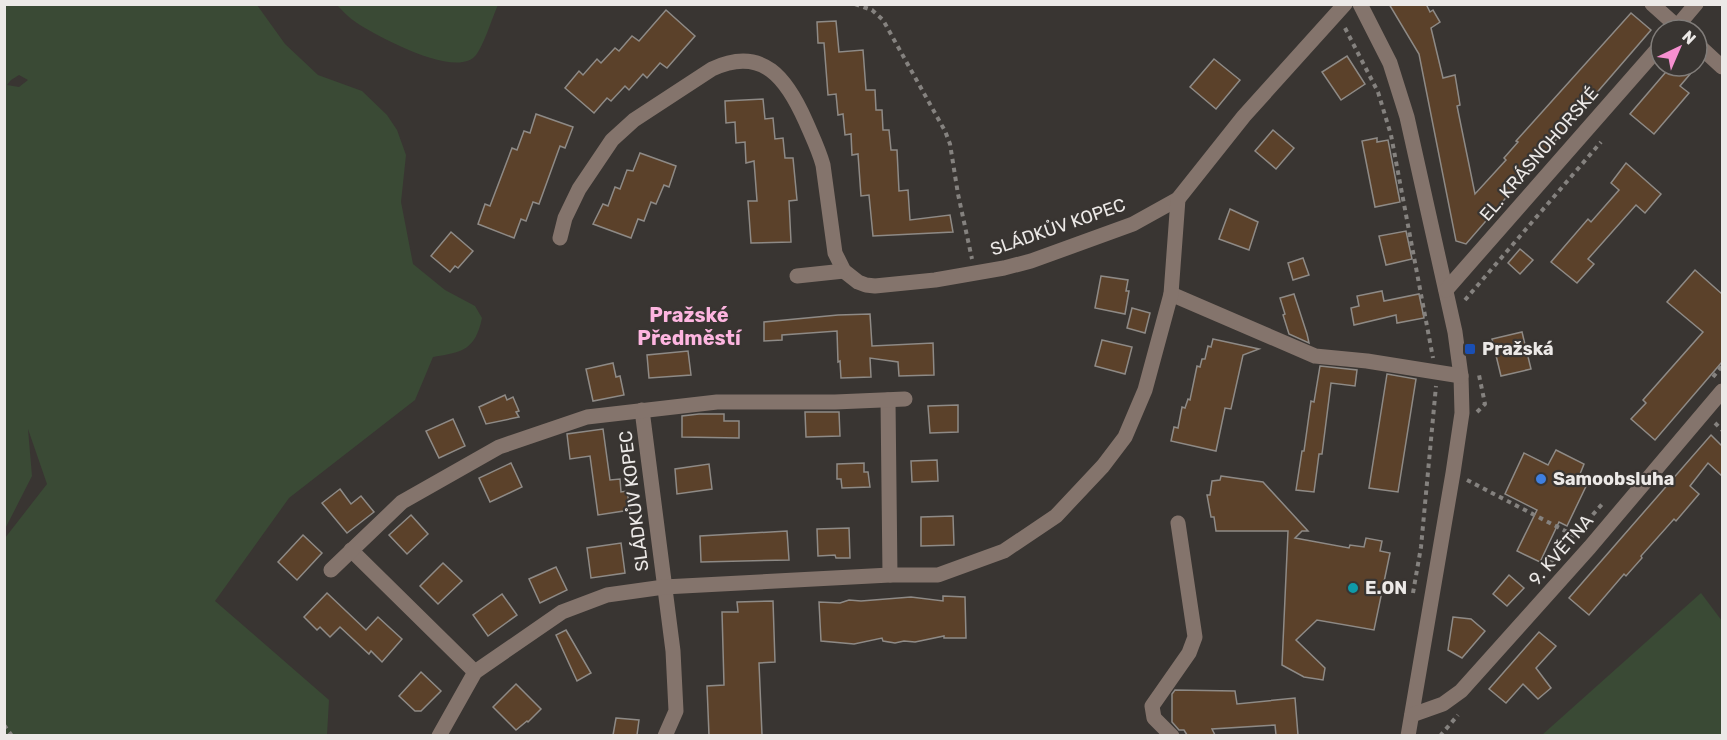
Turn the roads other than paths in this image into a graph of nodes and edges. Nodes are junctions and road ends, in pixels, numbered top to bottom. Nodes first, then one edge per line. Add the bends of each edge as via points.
1 (1360, 4) edge
2 (1652, 4) edge
3 (1696, 4) edge
4 (1341, 9) edge
5 (1666, 18) edge
6 (1685, 18) edge
7 (1709, 55) edge
8 (1649, 59) edge
9 (1722, 67) edge
10 (1178, 199) junction
11 (560, 238) dead end
12 (844, 271) junction
13 (797, 276) dead end
14 (1446, 290) junction
15 (1171, 294) junction
16 (1461, 376) junction
17 (1722, 391) edge
18 (905, 399) dead end
19 (888, 400) junction
20 (642, 410) junction
21 (1178, 523) dead end
22 (351, 550) junction
23 (331, 570) dead end
24 (890, 575) junction
25 (664, 587) junction
26 (475, 672) junction
27 (1412, 715) junction
28 (439, 735) edge
29 (665, 735) edge
30 (1172, 735) edge
31 (1408, 735) edge

1 - 14 street via 1390,63 1400,93
2 - 5 street
3 - 6 street
4 - 10 street, SLÁDKŮV KOPEC via 1244,116
7 - 9 street
8 - 14 street, EL. KRÁSNOHORSKÉ
10 - 12 street, SLÁDKŮV KOPEC via 1133,224 1062,251 976,274 875,286 858,282
10 - 15 street, SLÁDKŮV KOPEC
11 - 12 street via 565,218 586,176 622,130 712,69 746,60 778,76 798,104 821,158 835,253
12 - 13 street
14 - 16 street
15 - 16 street via 1315,356
15 - 24 street, SLÁDKŮV KOPEC via 1145,390 1125,437 1056,516 1004,551 938,575
16 - 27 street via 1462,413 1454,473
17 - 27 street, 9. KVĚTNA via 1461,691 1443,704
18 - 19 street, SLÁDKŮV KOPEC
19 - 20 street, SLÁDKŮV KOPEC via 717,402
19 - 24 street
20 - 22 street, SLÁDKŮV KOPEC via 586,417 499,447 402,502
20 - 25 street, SLÁDKŮV KOPEC
21 - 30 street via 1195,637 1189,653 1152,706 1154,718
22 - 23 street, SLÁDKŮV KOPEC
22 - 26 street
24 - 25 street, SLÁDKŮV KOPEC
25 - 26 street, SLÁDKŮV KOPEC via 607,595 562,612
25 - 29 street, SLÁDKŮV KOPEC via 673,651 675,711
26 - 28 street, SLÁDKŮV KOPEC
27 - 31 street

